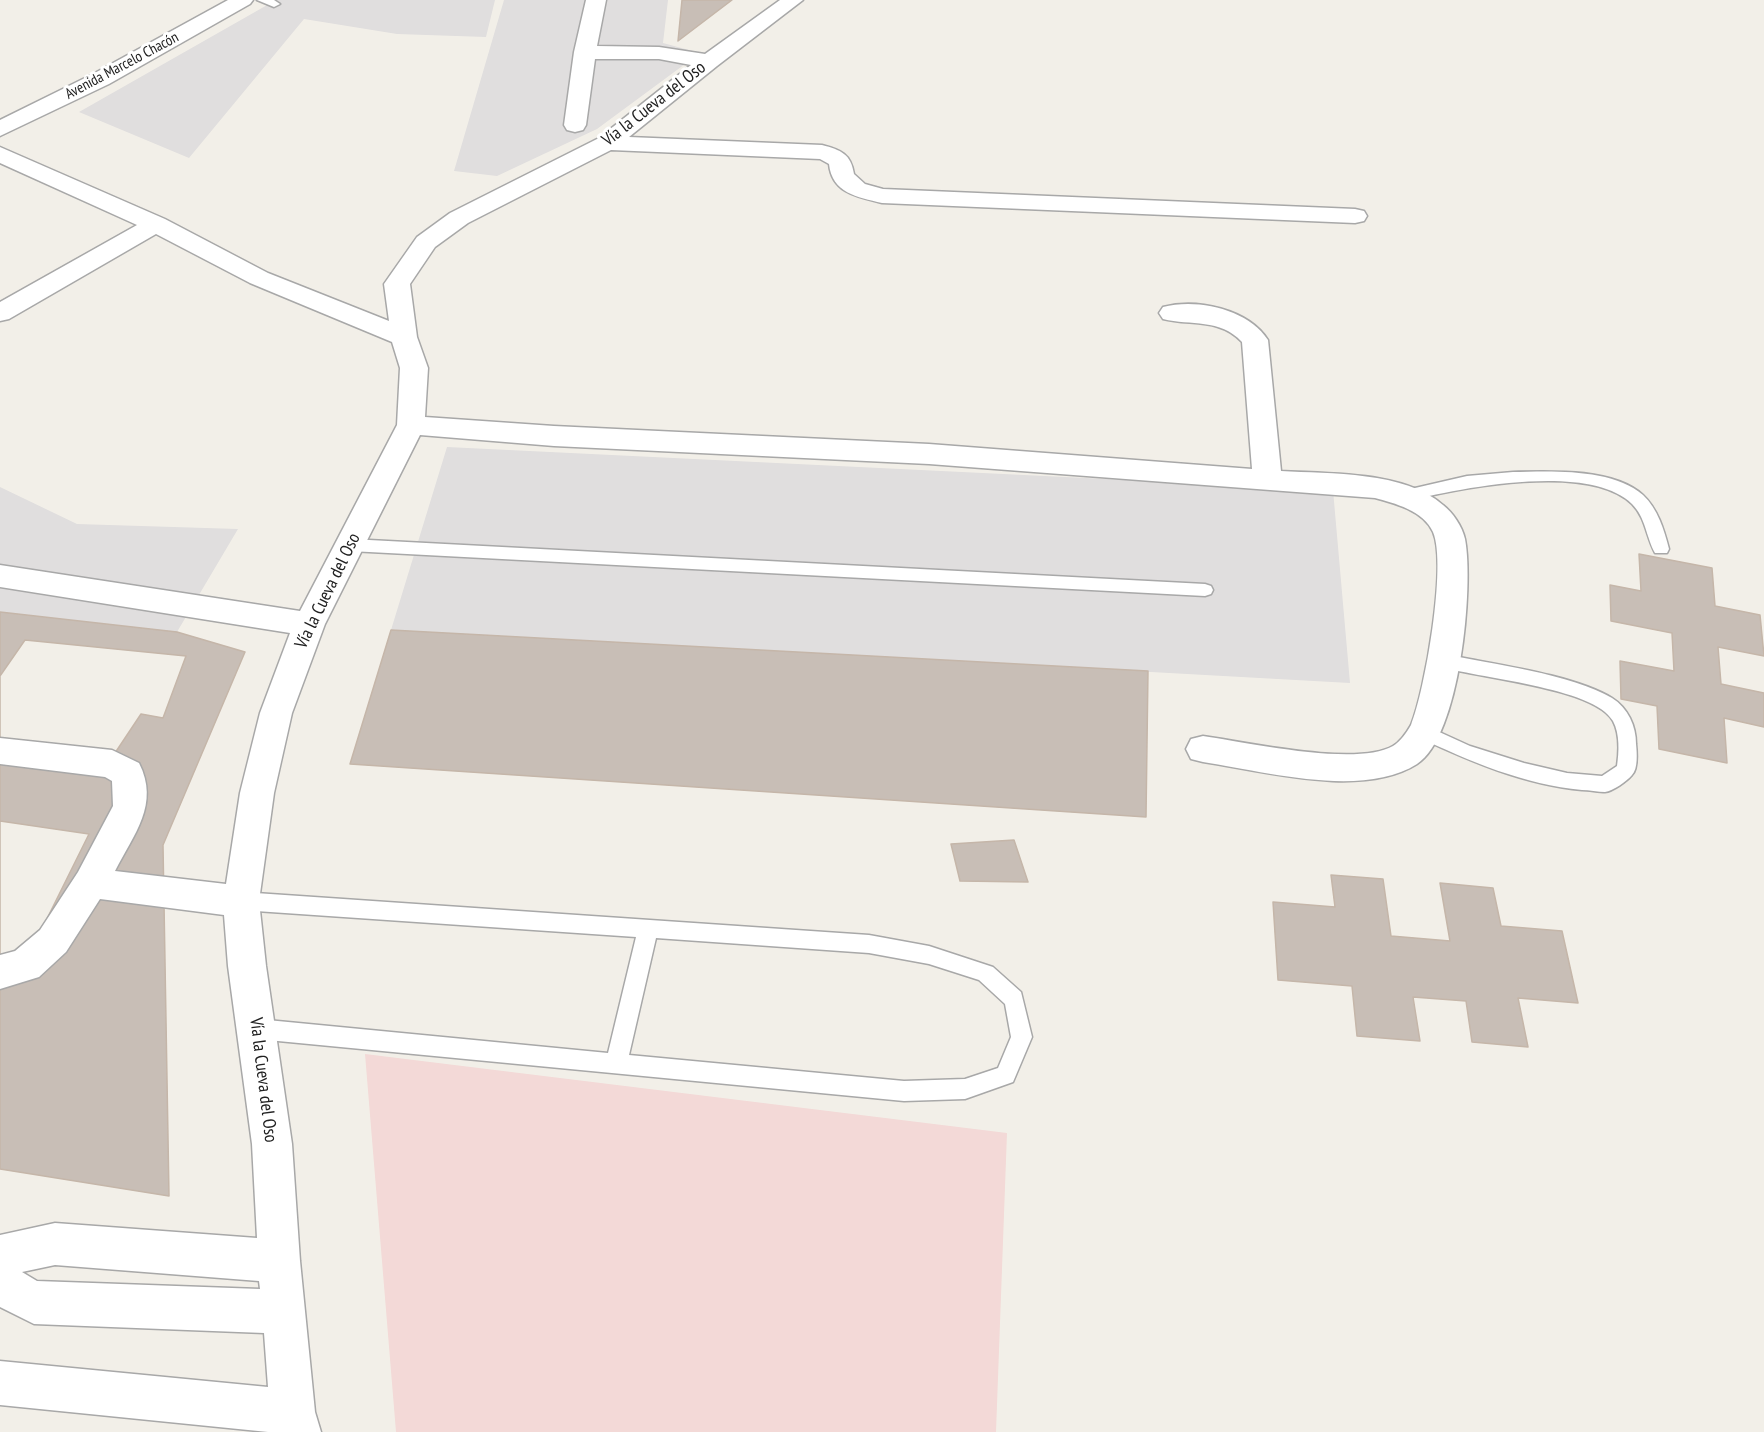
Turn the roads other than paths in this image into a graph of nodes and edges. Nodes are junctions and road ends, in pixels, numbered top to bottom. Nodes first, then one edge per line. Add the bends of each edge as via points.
1 (243, 0) edge
2 (596, 0) edge
3 (794, 0) edge
4 (585, 52) junction
5 (709, 61) junction
6 (575, 125) dead end
7 (0, 129) edge
8 (607, 143) junction
9 (0, 154) edge
10 (1355, 216) dead end
11 (156, 224) junction
12 (0, 313) edge
13 (1172, 313) dead end
14 (404, 337) junction
15 (411, 425) junction
16 (1268, 481) junction
17 (1408, 495) junction
18 (350, 545) junction
19 (1661, 549) dead end
20 (0, 576) edge
21 (1205, 590) dead end
22 (309, 624) junction
23 (1444, 661) junction
24 (1424, 732) junction
25 (1203, 749) dead end
26 (0, 751) edge
27 (91, 883) junction
28 (241, 901) junction
29 (648, 929) junction
30 (0, 972) edge
31 (257, 1029) junction
32 (616, 1063) junction
33 (0, 1256) edge
34 (279, 1261) junction
35 (0, 1284) edge
36 (284, 1312) junction
37 (0, 1383) edge
38 (295, 1422) edge

1 - 7 street, Avenida Marcelo Chacón
2 - 4 street
3 - 5 street, Vía la Cueva del Oso
4 - 5 street via 659,53
4 - 6 street
5 - 8 street, Vía la Cueva del Oso
8 - 10 street via 822,152 840,161 842,176 857,189 882,196
8 - 14 street, Vía la Cueva del Oso via 497,197 426,242 397,284
9 - 11 street
11 - 12 street
11 - 14 street via 259,278
13 - 16 street via 1229,319 1245,327 1255,340
14 - 15 street, Vía la Cueva del Oso via 414,368
15 - 16 street via 929,454
15 - 18 street, Vía la Cueva del Oso
16 - 17 street via 1375,488
17 - 19 lane via 1473,481 1524,476 1606,483 1636,497 1653,520
17 - 23 street via 1434,512 1448,531 1451,565
18 - 21 lane
18 - 22 street, Vía la Cueva del Oso
20 - 22 street
22 - 28 street, Vía la Cueva del Oso via 276,713 260,781
23 - 24 street
23 - 24 lane via 1588,693 1617,712 1629,742 1626,770 1605,784 1567,781 1464,751
24 - 25 street via 1406,755 1377,766 1337,767
26 - 27 street via 112,764 127,773 130,806
27 - 28 street
27 - 30 street via 53,941 26,965
28 - 29 lane
28 - 31 street, Vía la Cueva del Oso
29 - 32 lane
29 - 32 lane via 869,944 929,955 986,973 1014,999 1022,1037 1005,1075 965,1089 904,1091
31 - 32 lane
31 - 34 street, Vía la Cueva del Oso via 272,1144
33 - 34 street via 55,1244
34 - 36 street, Vía la Cueva del Oso
35 - 36 street via 34,1302
36 - 38 street, Vía la Cueva del Oso
37 - 38 street

